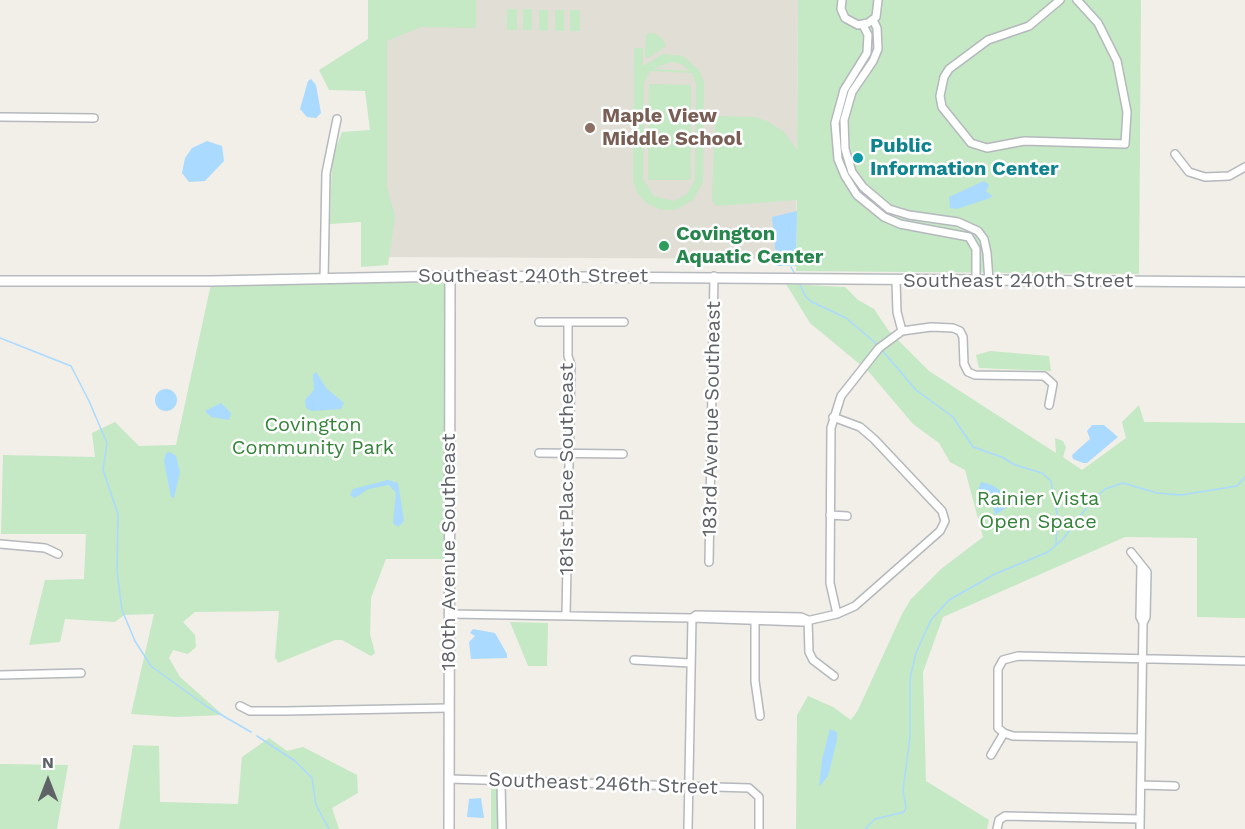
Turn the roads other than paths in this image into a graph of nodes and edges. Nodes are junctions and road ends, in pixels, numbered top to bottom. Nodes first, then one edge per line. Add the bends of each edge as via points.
1 (842, 0) edge
2 (878, 0) edge
3 (1060, 0) edge
4 (1077, 0) edge
5 (873, 20) junction
6 (863, 25) junction
7 (0, 117) edge
8 (94, 118) dead end
9 (337, 120) dead end
10 (1175, 154) dead end
11 (1245, 167) edge
12 (933, 220) junction
13 (933, 230) junction
14 (976, 260) junction
15 (988, 260) junction
16 (450, 276) junction
17 (714, 276) junction
18 (324, 279) junction
19 (0, 281) edge
20 (896, 281) junction
21 (976, 281) junction
22 (988, 281) junction
23 (1245, 282) edge
24 (539, 322) dead end
25 (568, 322) junction
26 (624, 322) dead end
27 (902, 331) junction
28 (1049, 405) dead end
29 (833, 417) junction
30 (539, 453) dead end
31 (568, 453) junction
32 (623, 454) dead end
33 (830, 515) junction
34 (848, 516) dead end
35 (0, 544) edge
36 (1131, 552) dead end
37 (58, 554) dead end
38 (710, 562) dead end
39 (449, 614) junction
40 (837, 614) junction
41 (566, 615) junction
42 (692, 618) junction
43 (755, 619) junction
44 (808, 620) junction
45 (1142, 657) junction
46 (634, 660) dead end
47 (1245, 661) edge
48 (690, 663) junction
49 (81, 674) dead end
50 (0, 675) edge
51 (834, 676) dead end
52 (240, 706) dead end
53 (449, 708) junction
54 (760, 716) dead end
55 (1004, 734) junction
56 (1141, 738) junction
57 (992, 755) dead end
58 (449, 779) junction
59 (501, 782) junction
60 (1141, 785) junction
61 (688, 786) junction
62 (1175, 786) dead end
63 (1140, 819) junction
64 (449, 829) edge
65 (502, 829) edge
66 (688, 829) edge
67 (759, 829) edge
68 (997, 829) edge
69 (1140, 829) edge

1 - 6 street via 844,18
2 - 5 street
3 - 4 street via 1034,24 988,40 949,69 941,86 942,107 971,143 993,148 1024,141 1125,144 1126,112 1117,60 1098,23
5 - 6 street
5 - 12 street via 878,49 852,92 844,120 849,164 863,187 889,209
6 - 13 street via 868,35 867,53 844,90 835,123 838,159 857,195 867,204 900,224
7 - 8 street
9 - 18 street via 326,173
10 - 11 street via 1189,172 1204,177 1229,176
12 - 13 street
12 - 15 street via 958,222 978,231 984,239
13 - 14 street via 969,237 976,249
14 - 15 street
14 - 21 street
15 - 22 street
16 - 17 main road, Southeast 240th Street
16 - 18 main road, Southeast 240th Street
16 - 39 main road, 180th Avenue Southeast
17 - 20 main road, Southeast 240th Street
17 - 38 street, 183rd Avenue Southeast
18 - 19 main road, Southeast 240th Street
20 - 21 main road, Southeast 240th Street
20 - 27 street
21 - 22 main road, Southeast 240th Street
22 - 23 main road, Southeast 240th Street
24 - 25 street
25 - 26 street
25 - 31 street, 181st Place Southeast
27 - 28 street via 931,327 960,331 968,372 1044,376 1050,379 1053,395
27 - 29 street via 879,348 847,388
29 - 33 street
29 - 40 street via 860,427 874,439 942,511 945,521 940,531 855,606
30 - 31 street
31 - 32 street
31 - 41 street, 181st Place Southeast
33 - 34 street
33 - 40 street via 830,583
35 - 37 street via 45,548
36 - 45 street via 1141,566
39 - 41 street
39 - 53 main road, 180th Avenue Southeast
40 - 44 street
41 - 42 street
42 - 43 street via 696,615
42 - 48 street
43 - 44 street
43 - 54 street via 755,681
44 - 51 street via 809,652 813,660
45 - 47 street
45 - 55 street via 1018,656 1003,660 998,669 998,728
45 - 56 street
46 - 48 street
48 - 61 street
49 - 50 street
52 - 53 street via 250,711
53 - 58 main road, 180th Avenue Southeast
55 - 56 street
55 - 57 street
56 - 60 street
58 - 59 street, Southeast 246th Street
58 - 64 main road, 180th Avenue Southeast
59 - 61 street, Southeast 246th Street
59 - 65 street
60 - 62 street
60 - 63 street
61 - 66 street
61 - 67 street, Southeast 246th Street via 748,788 756,792
63 - 68 street via 1012,816 999,820
63 - 69 street

